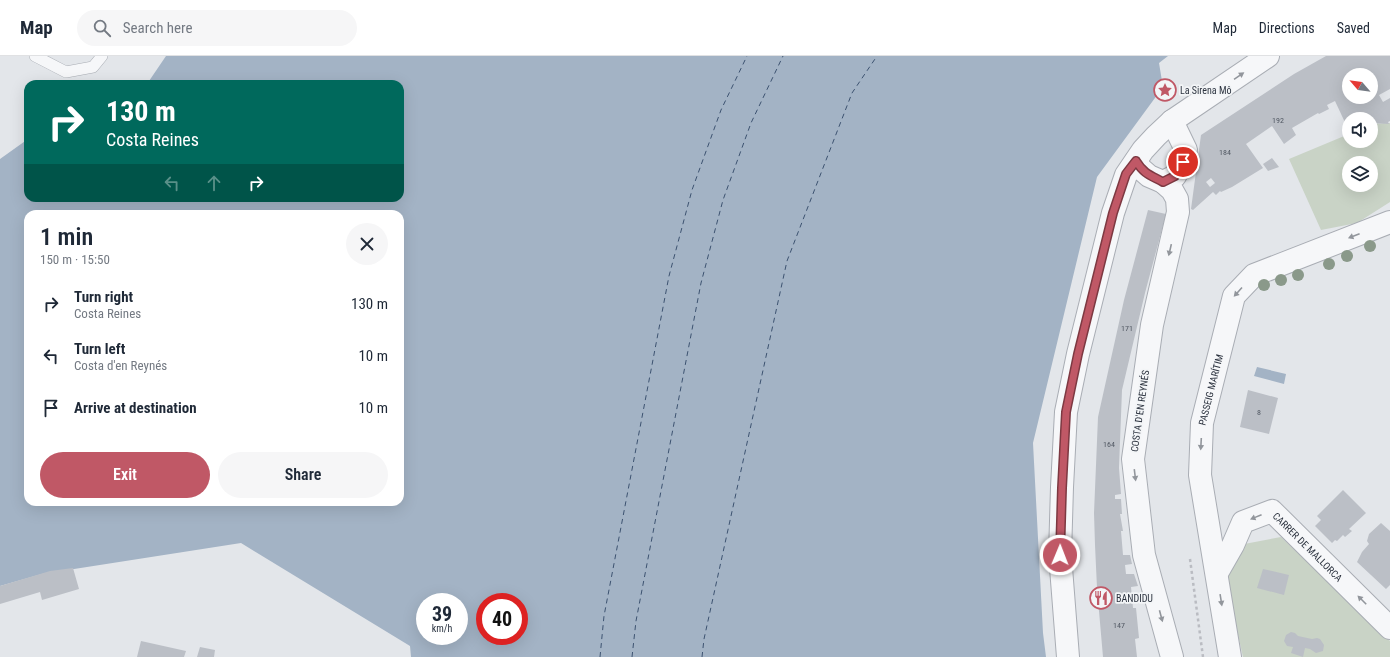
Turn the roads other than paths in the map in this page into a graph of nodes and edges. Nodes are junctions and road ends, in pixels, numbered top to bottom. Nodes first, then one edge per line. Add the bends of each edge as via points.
1 (35, 56) edge
2 (102, 56) edge
3 (1268, 56) edge
4 (1172, 121) junction
5 (1136, 161) junction
6 (1163, 182) junction
7 (1390, 222) edge
8 (1216, 573) junction
9 (1390, 628) edge
10 (1068, 657) edge
11 (1172, 657) edge
12 (1230, 657) edge

1 - 2 lane via 66,72 93,67
4 -> 3 street
4 - 5 street via 1143,150
4 - 6 street via 1186,150 1175,176
5 - 6 street via 1149,176
5 - 10 street via 1126,174 1113,213 1066,412 1060,555
6 -> 11 street, COSTA D'EN REYNÉS via 1177,199 1178,212 1152,325 1133,459 1144,555
7 -> 8 street, PASSEIG MARÍTIM via 1254,275 1234,296 1202,423 1200,475
9 -> 8 street, CARRER DE MALLORCA via 1272,511 1243,522
8 -> 12 street, PASSEIG MARÍTIM

